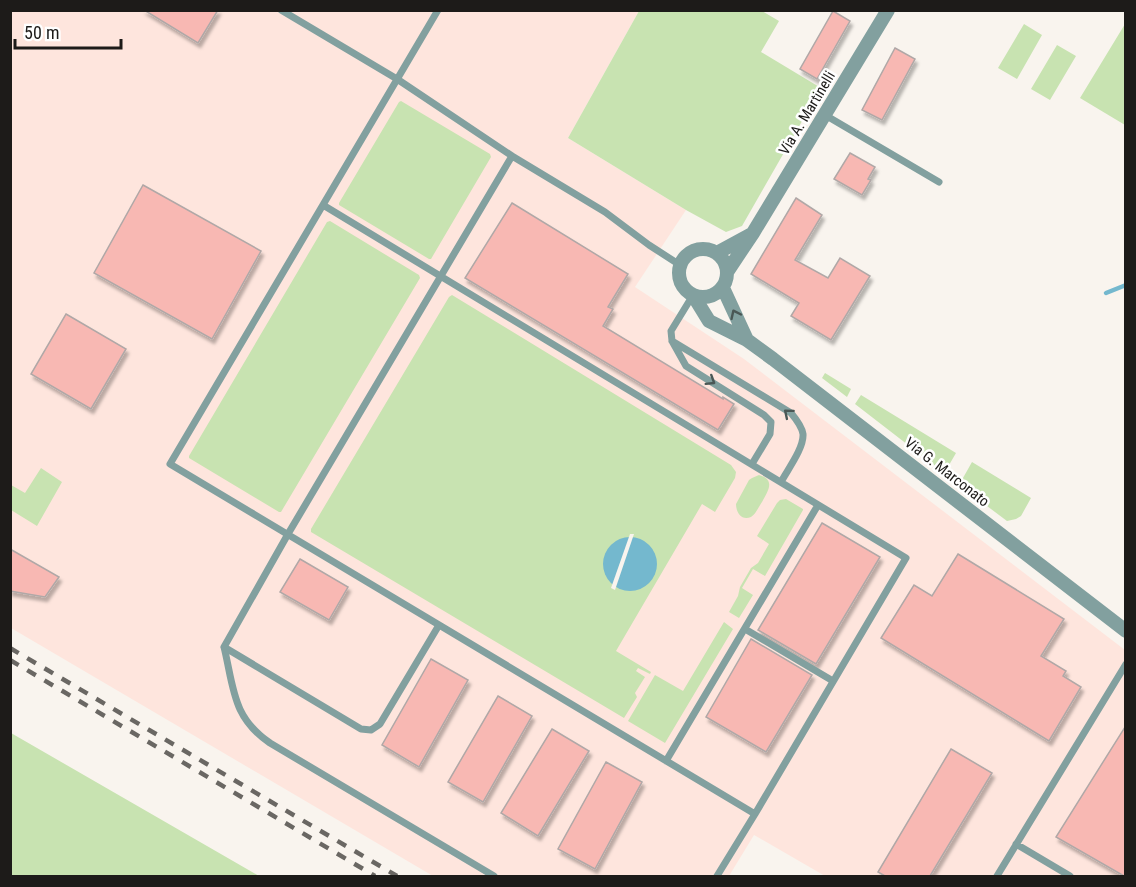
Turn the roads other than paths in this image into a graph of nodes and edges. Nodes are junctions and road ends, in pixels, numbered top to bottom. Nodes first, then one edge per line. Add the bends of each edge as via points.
1 (281, 10) edge
2 (438, 10) edge
3 (888, 10) edge
4 (398, 80) junction
5 (825, 115) junction
6 (512, 156) junction
7 (939, 182) dead end
8 (323, 205) junction
9 (753, 233) junction
10 (717, 253) junction
11 (680, 265) junction
12 (727, 272) junction
13 (441, 276) junction
14 (723, 288) junction
15 (693, 295) junction
16 (672, 340) junction
17 (747, 340) junction
18 (752, 464) junction
19 (781, 482) junction
20 (818, 505) junction
21 (288, 534) junction
22 (439, 625) junction
23 (745, 629) junction
24 (1125, 631) edge
25 (224, 647) junction
26 (1125, 664) edge
27 (833, 681) junction
28 (666, 761) junction
29 (755, 814) junction
30 (1016, 844) junction
31 (494, 876) edge
32 (717, 876) edge
33 (996, 876) edge
34 (1070, 876) edge

1 - 4 lane
2 - 4 lane
3 - 5 street, Via A. Martinelli
4 - 6 lane
4 - 8 lane
5 - 7 lane
5 - 9 street, Via A. Martinelli
6 - 11 lane via 606,212
6 - 13 lane
8 - 13 lane
8 - 21 lane via 170,464
9 - 10 street, Via A. Martinelli
9 - 12 street, Via A. Martinelli
10 - 11 street via 693,251
10 - 12 street
11 - 15 street via 680,282
12 - 14 street
13 - 18 lane
13 - 21 lane
14 - 15 street via 709,297
17 -> 14 street, Via G. Marconato
15 - 16 lane via 671,331
15 - 17 street, Via G. Marconato via 709,321
16 -> 18 lane via 686,366 771,422 770,434
19 -> 16 lane via 800,448 803,434 799,423 791,413
17 - 24 street, Via G. Marconato
18 - 19 lane
19 - 20 lane
20 - 23 lane
20 - 27 lane via 906,558
21 - 22 lane
21 - 25 lane
22 - 25 lane via 380,724 371,729 361,729
22 - 28 lane
23 - 27 lane
23 - 28 lane
25 - 31 lane via 236,700 244,719 258,734
26 - 30 lane
27 - 29 lane
28 - 29 lane
29 - 32 lane
30 - 33 lane
30 - 34 lane

